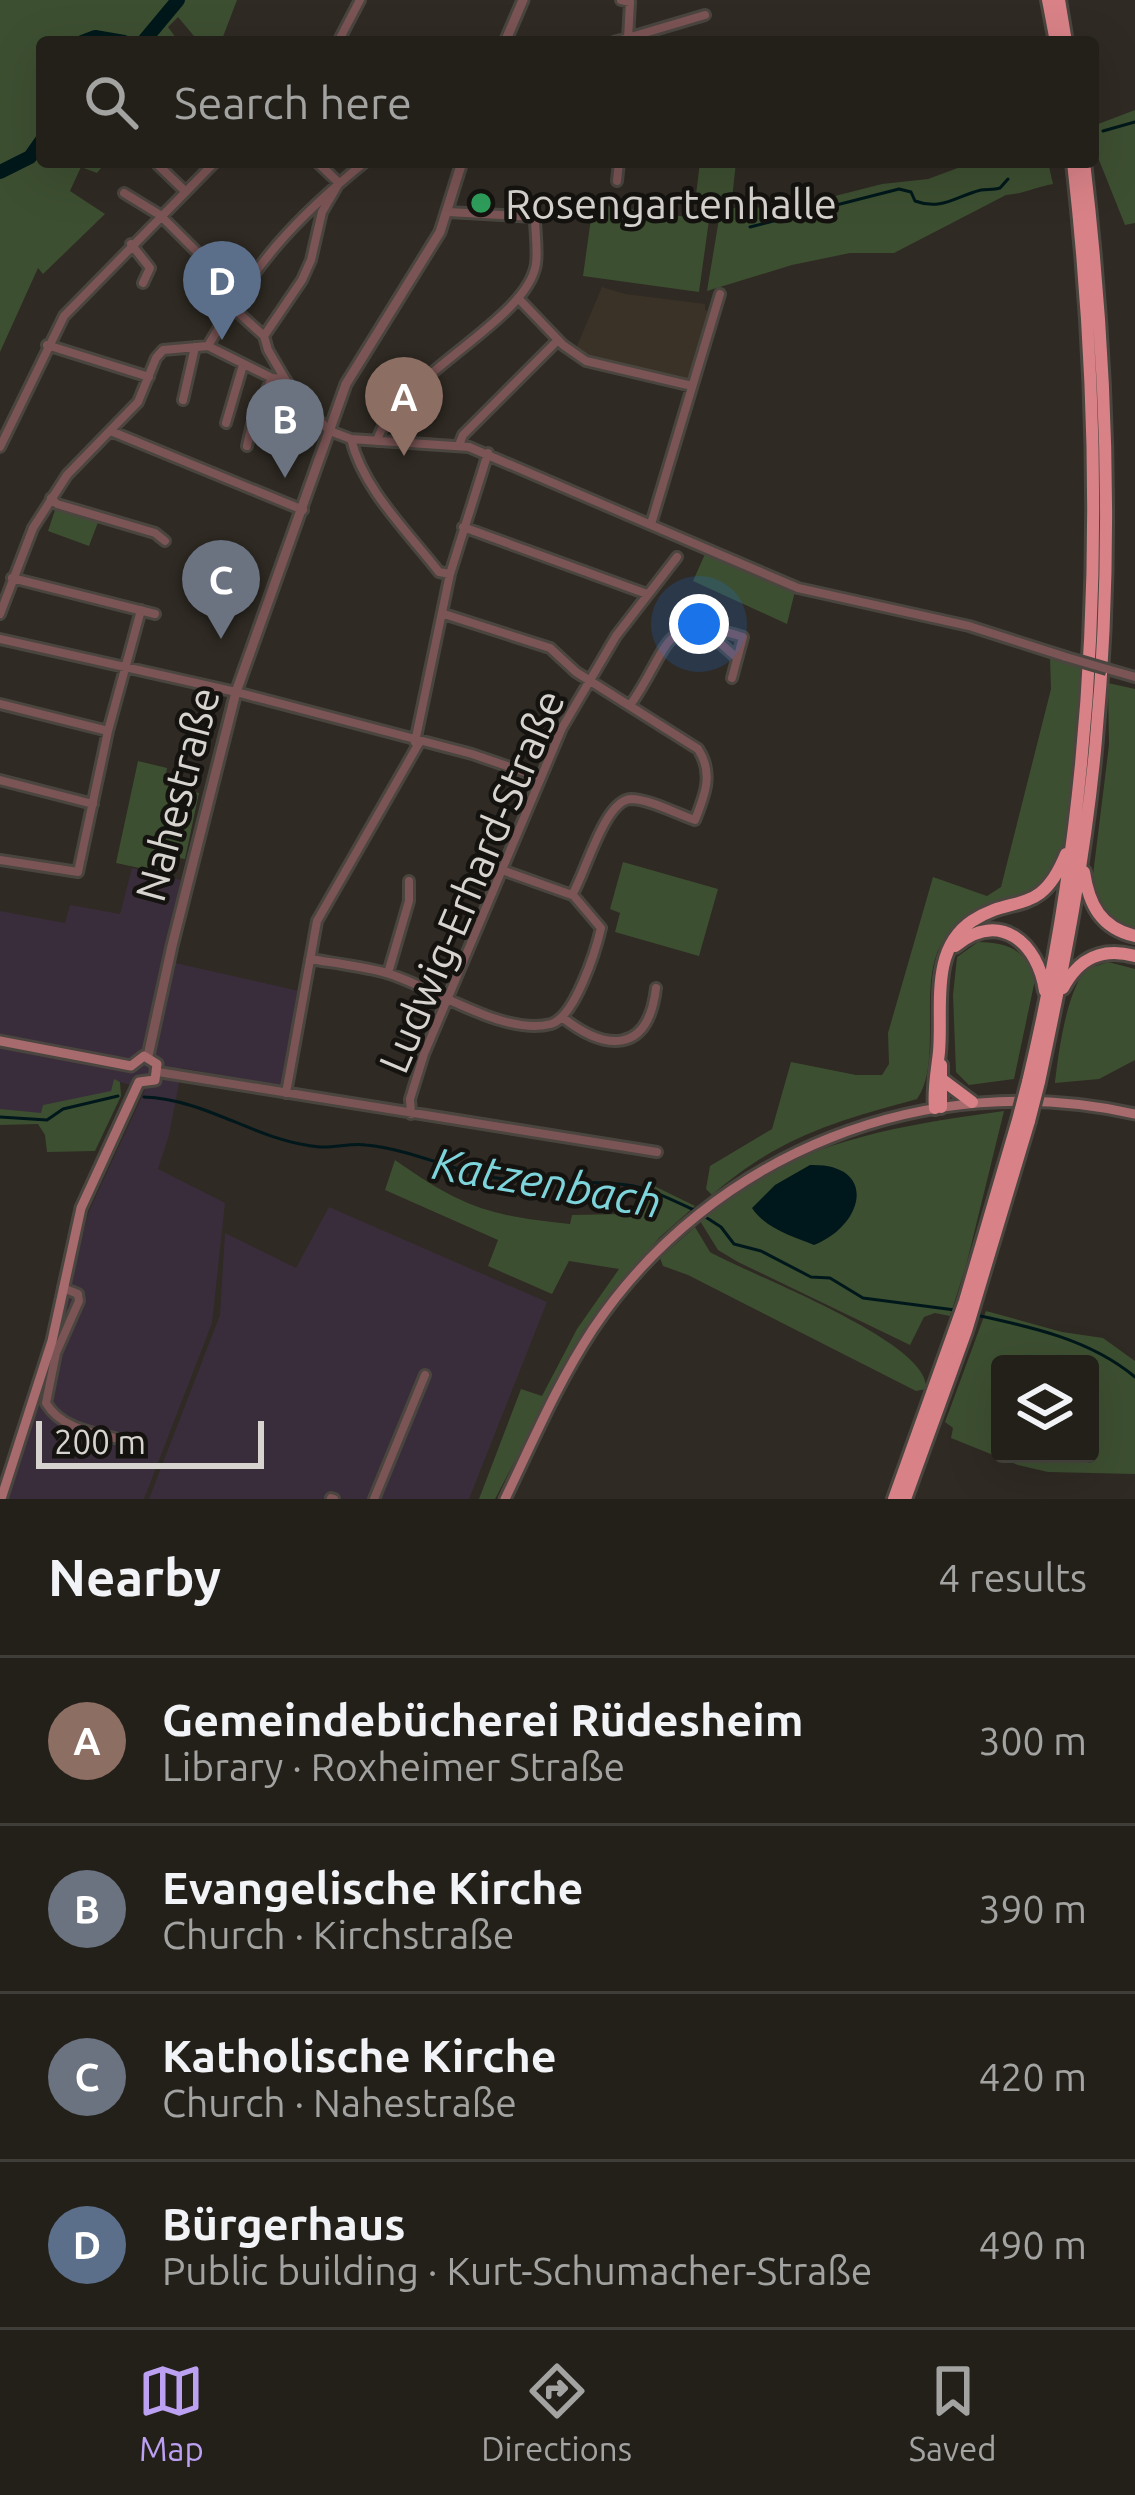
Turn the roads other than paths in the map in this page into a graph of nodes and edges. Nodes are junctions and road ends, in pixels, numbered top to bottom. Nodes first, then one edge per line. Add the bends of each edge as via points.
1 (360, 0) edge
2 (523, 0) edge
3 (622, 0) edge
4 (1048, 0) edge
5 (1059, 0) edge
6 (705, 15) dead end
7 (343, 36) edge
8 (508, 36) edge
9 (623, 36) edge
10 (638, 36) edge
11 (1055, 36) edge
12 (1065, 36) edge
13 (161, 168) edge
14 (209, 168) edge
15 (324, 168) edge
16 (357, 168) edge
17 (460, 168) edge
18 (619, 168) edge
19 (1074, 168) edge
20 (1085, 168) edge
21 (616, 181) dead end
22 (339, 182) junction
23 (185, 191) junction
24 (124, 193) dead end
25 (448, 212) junction
26 (160, 215) junction
27 (131, 244) junction
28 (143, 283) dead end
29 (237, 292) junction
30 (720, 294) dead end
31 (518, 298) junction
32 (231, 306) junction
33 (264, 336) junction
34 (558, 340) junction
35 (46, 345) junction
36 (208, 346) junction
37 (194, 347) junction
38 (243, 365) junction
39 (149, 376) junction
40 (272, 378) junction
41 (285, 379) junction
42 (693, 386) junction
43 (183, 400) dead end
44 (301, 403) junction
45 (226, 423) dead end
46 (330, 431) junction
47 (113, 432) junction
48 (352, 440) junction
49 (376, 441) junction
50 (459, 445) junction
51 (248, 446) dead end
52 (0, 447) edge
53 (283, 451) dead end
54 (488, 453) junction
55 (51, 498) junction
56 (303, 510) junction
57 (650, 524) junction
58 (462, 527) junction
59 (165, 541) dead end
60 (677, 556) dead end
61 (450, 574) junction
62 (12, 578) junction
63 (647, 594) junction
64 (141, 610) junction
65 (0, 614) edge
66 (155, 614) dead end
67 (444, 614) junction
68 (702, 627) junction
69 (0, 639) edge
70 (737, 658) junction
71 (127, 667) junction
72 (1135, 677) edge
73 (732, 678) dead end
74 (589, 680) junction
75 (236, 692) junction
76 (0, 704) edge
77 (631, 704) junction
78 (108, 731) junction
79 (417, 742) junction
80 (539, 776) junction
81 (0, 780) edge
82 (93, 804) junction
83 (1075, 830) junction
84 (1082, 857) junction
85 (0, 860) edge
86 (502, 870) junction
87 (409, 881) dead end
88 (572, 895) junction
89 (1135, 935) edge
90 (1135, 956) edge
91 (310, 959) junction
92 (944, 962) junction
93 (388, 974) junction
94 (656, 988) dead end
95 (447, 1000) junction
96 (1052, 1000) junction
97 (562, 1017) junction
98 (0, 1041) edge
99 (939, 1052) junction
100 (148, 1056) junction
101 (131, 1066) junction
102 (158, 1072) junction
103 (944, 1080) junction
104 (139, 1082) junction
105 (286, 1093) junction
106 (972, 1102) junction
107 (938, 1107) junction
108 (411, 1114) junction
109 (1135, 1114) edge
110 (657, 1152) dead end
111 (63, 1288) junction
112 (961, 1330) junction
113 (425, 1375) dead end
114 (115, 1438) dead end
115 (1, 1499) edge
116 (374, 1499) edge
117 (505, 1499) edge
118 (894, 1499) edge
119 (904, 1499) edge

1 - 7 street
2 - 8 street
3 - 9 street via 629,2
4 - 11 highway
5 - 12 highway
6 - 10 street
13 - 23 street
14 - 23 street
15 - 22 street
16 - 22 street
17 - 25 street, Nahestraße
18 - 21 street
19 - 83 highway via 1091,348 1096,528
20 - 84 highway via 1102,347 1107,530
22 - 29 street
22 - 33 street via 311,260
23 - 26 street
24 - 26 street
25 - 31 street via 535,217 536,267
25 - 46 street, Nahestraße via 346,384
26 - 27 street
26 - 29 street
27 - 28 street via 150,268
27 - 35 street via 80,295
29 - 32 street
30 - 42 street
31 - 34 street
31 - 49 street via 388,413
32 - 33 street
32 - 36 street
33 - 41 street
34 - 42 street via 586,361
34 - 50 street
35 - 39 street
35 - 52 street
36 - 37 street
36 - 38 street
37 - 39 street via 164,350
37 - 43 street
38 - 40 street
38 - 45 street
39 - 47 street
40 - 41 street
40 - 51 street
41 - 44 street
42 - 57 street
44 - 46 street
44 - 53 street
46 - 48 street
46 - 56 street, Nahestraße
47 - 55 street
47 - 56 street
48 - 49 street
48 - 61 street via 385,502 439,572
49 - 50 street
50 - 54 street
54 - 57 street
54 - 58 street
55 - 59 street
55 - 62 street
56 - 75 street, Nahestraße
57 - 72 street, bridge via 798,588 969,626
58 - 61 street
58 - 63 street
60 - 63 street, Ludwig-Erhard-Straße
61 - 67 street
62 - 64 street
62 - 65 street
63 - 74 street, Ludwig-Erhard-Straße
64 - 66 street
64 - 71 street
67 - 74 street via 550,648
67 - 79 street
68 - 70 street
68 - 70 street via 743,638
68 - 77 street via 669,640
69 - 71 street
70 - 73 street
71 - 75 street
71 - 78 street
74 - 77 street
74 - 80 street, Ludwig-Erhard-Straße
75 - 79 street
75 - 100 street, Nahestraße
76 - 78 street
77 - 88 street via 698,749 708,764 706,794 695,820 621,802
78 - 82 street
79 - 80 street
79 - 91 street via 317,921
80 - 86 street, Ludwig-Erhard-Straße
81 - 82 street
82 - 85 street via 78,872
83 - 92 highway via 1048,885 969,923
83 - 96 highway
84 - 89 highway via 1096,911
84 - 96 highway
86 - 88 street
86 - 95 street, Ludwig-Erhard-Straße
87 - 93 street
88 - 97 street via 601,928
90 - 96 highway via 1091,957
91 - 93 street
91 - 105 street
92 - 96 highway via 971,936 1009,934 1037,958
92 - 99 highway
93 - 95 street
94 - 97 street via 641,1028 625,1041 587,1037
95 - 97 street via 532,1024
95 - 108 street, Ludwig-Erhard-Straße
96 - 112 highway, bridge
98 - 101 main road
99 - 103 highway
99 - 107 highway
100 - 101 main road
100 - 102 main road
101 - 104 main road
102 - 104 main road
102 - 105 street
103 - 106 highway
103 - 107 highway
104 - 111 main road via 81,1208
105 - 108 street
106 - 107 main road
106 - 109 main road via 1076,1103
107 - 117 main road via 791,1153 678,1231 593,1329
108 - 110 street
111 - 114 street via 79,1301 46,1403 81,1430
111 - 115 main road
112 - 118 highway
112 - 119 highway
113 - 116 street

